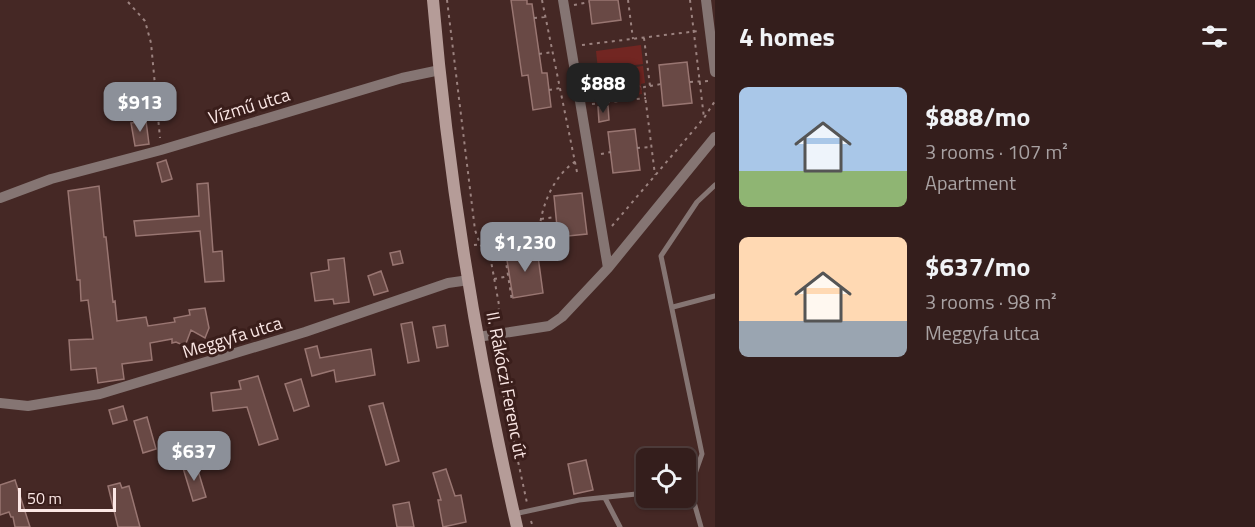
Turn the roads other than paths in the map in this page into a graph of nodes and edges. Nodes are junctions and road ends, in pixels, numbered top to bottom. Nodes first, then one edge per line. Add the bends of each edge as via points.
1 (433, 0) edge
2 (564, 0) edge
3 (706, 0) edge
4 (440, 70) junction
5 (715, 72) edge
6 (715, 137) edge
7 (715, 185) edge
8 (0, 198) edge
9 (608, 268) junction
10 (469, 280) junction
11 (715, 296) edge
12 (673, 307) junction
13 (478, 337) junction
14 (0, 403) edge
15 (696, 469) edge
16 (636, 495) edge
17 (605, 498) junction
18 (694, 508) edge
19 (516, 521) edge
20 (620, 527) edge
21 (701, 527) edge

1 - 4 main road, II. Rákóczi Ferenc út
2 - 9 street
3 - 5 street
4 - 8 street, Vízmű utca via 51,179
4 - 10 main road, II. Rákóczi Ferenc út
6 - 9 street
7 - 12 lane via 697,202 661,256
9 - 13 street via 549,326
10 - 13 main road, II. Rákóczi Ferenc út
10 - 14 street, Meggyfa utca via 448,283 305,332 100,394 28,406
11 - 12 lane
12 - 15 lane via 702,454
13 - 19 main road, II. Rákóczi Ferenc út
16 - 17 lane
17 - 19 lane via 529,511
17 - 20 lane
18 - 21 lane

